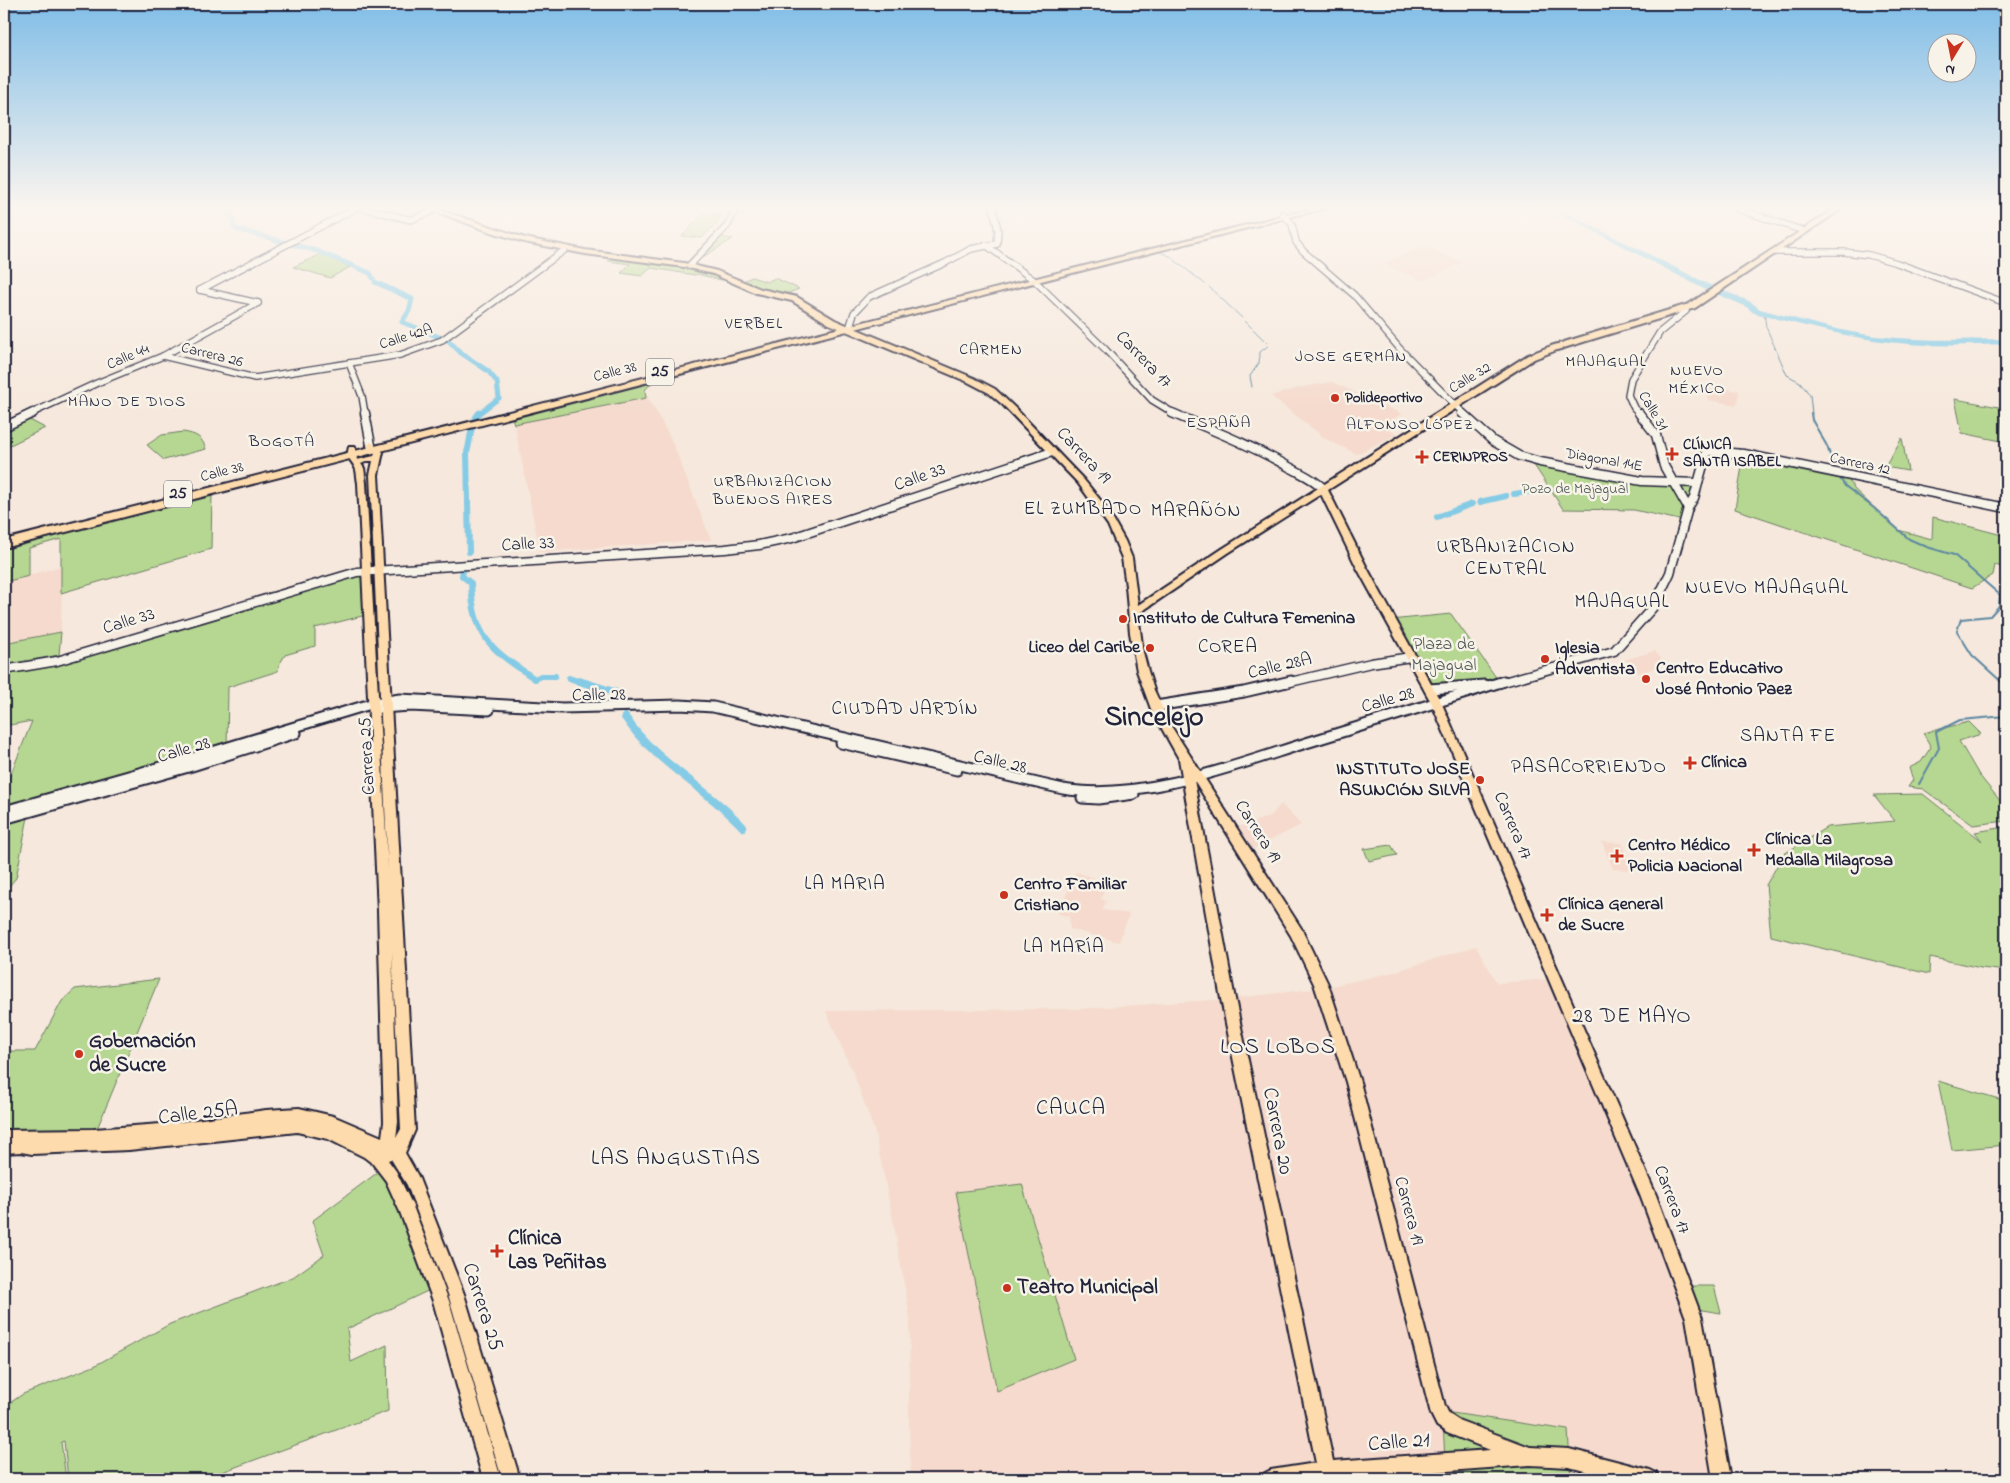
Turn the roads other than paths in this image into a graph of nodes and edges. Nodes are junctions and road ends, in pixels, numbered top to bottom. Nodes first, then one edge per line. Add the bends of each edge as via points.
1 (223, 277) edge
2 (527, 277) edge
3 (729, 277) edge
4 (912, 277) edge
5 (1031, 277) edge
6 (1040, 277) edge
7 (1333, 277) edge
8 (1737, 277) edge
9 (1934, 277) edge
10 (1033, 279) junction
11 (200, 290) joint
12 (258, 303) joint
13 (2006, 303) edge
14 (1686, 308) junction
15 (847, 326) junction
16 (442, 339) joint
17 (163, 356) junction
18 (349, 364) junction
19 (255, 378) joint
20 (1453, 405) junction
21 (467, 422) junction
22 (4, 427) edge
23 (1498, 445) joint
24 (375, 450) junction
25 (1051, 450) junction
26 (354, 455) junction
27 (1674, 483) junction
28 (1697, 483) junction
29 (1323, 488) junction
30 (1681, 494) junction
31 (1694, 498) junction
32 (1688, 508) junction
33 (2006, 508) edge
34 (4, 539) edge
35 (4, 544) edge
36 (373, 568) junction
37 (1133, 613) junction
38 (144, 632) junction
39 (1411, 657) junction
40 (4, 665) edge
41 (4, 670) edge
42 (1500, 683) junction
43 (1429, 689) junction
44 (1437, 704) junction
45 (380, 705) junction
46 (1156, 706) junction
47 (1185, 759) joint
48 (1191, 779) junction
49 (4, 811) edge
50 (4, 819) edge
51 (94, 1136) junction
52 (4, 1137) edge
53 (21, 1145) junction
54 (4, 1146) edge
55 (389, 1155) junction
56 (1442, 1420) joint
57 (1530, 1456) junction
58 (1328, 1475) edge
59 (492, 1479) edge
60 (511, 1479) edge
61 (1271, 1479) edge
62 (1650, 1479) edge
63 (1722, 1479) edge

1 - 11 street
2 - 16 street, Calle 42A
3 - 15 main road, Carrera 19 via 759,291 794,299
4 - 15 street via 865,300
5 - 10 street, Carrera 17
6 - 10 highway, Calle 38 / 25
7 - 20 street via 1354,295
8 - 14 main road, Calle 32
9 - 13 street
10 - 15 highway, Calle 38 / 25
10 - 29 street, Carrera 17 via 1156,403 1190,422 1248,446
11 - 12 street
12 - 17 street, Calle 44
14 - 20 main road, Calle 32 via 1532,357
14 - 27 street, Calle 31 via 1660,332 1644,356 1631,379 1628,395 1634,408 1656,435 1664,466
15 - 21 highway, Calle 38 / 25
15 - 25 main road, Carrera 19 via 983,386 1000,398
16 - 18 street, Calle 42A via 400,355
17 - 19 street, Carrera 26
17 - 22 street, Calle 44
18 - 19 street, Calle 42A
18 - 24 street, Carrera 25 via 362,396
20 - 23 street
20 - 29 main road, Calle 32
21 - 24 highway, Calle 38 / 25
21 - 24 highway, Calle 38 / 25
23 - 27 street, Diagonal 14E via 1530,460 1624,479
24 - 26 highway, Calle 38 / 25
24 - 36 main road, Carrera 25
25 - 36 street, Calle 33 via 790,533 744,542
25 - 37 main road, Carrera 19 via 1095,497 1118,534 1130,571
26 - 34 highway, Calle 38 / 25
26 - 35 highway, Calle 38 / 25
26 - 36 main road, Carrera 25 via 360,468
27 - 28 street, Diagonal 14E
27 - 30 street
28 - 31 street
28 - 33 street, Carrera 12 via 1707,451 1744,454
29 - 37 main road, Calle 32
29 - 39 main road, Carrera 17
30 - 31 street
30 - 32 street
31 - 32 street
32 - 42 street, Calle 28 via 1670,573 1654,606 1614,651
36 - 38 street, Calle 33 via 318,577
36 - 45 main road, Carrera 25
37 - 46 main road, Carrera 19 via 1141,665
38 - 40 street, Calle 33 via 59,655
38 - 41 street, Calle 33 via 57,661
39 - 43 main road, Carrera 17
39 - 46 street, Calle 28A via 1244,692
42 - 43 street, Calle 28
42 - 44 street, Calle 28
43 - 44 main road, Carrera 17
44 - 48 street, Calle 28
44 - 63 main road, Carrera 17 via 1648,1195 1694,1318
45 - 48 street, Calle 28 via 565,713 694,711 739,718 1080,798 1115,798 1175,787
45 - 49 street, Calle 28
45 - 50 street, Calle 28 via 218,759
45 - 55 main road, Carrera 25 via 408,1130
46 - 47 main road, Carrera 19
47 - 48 main road, Carrera 20
48 - 56 main road, Carrera 19 via 1296,932 1321,984 1353,1082
48 - 58 main road, Carrera 20 via 1227,994
51 - 52 main road, Calle 25A
51 - 53 main road via 88,1141
51 - 55 main road, Calle 25A via 299,1115 333,1123
53 - 54 main road, Calle 25A
53 - 55 main road, Calle 25A via 129,1144 297,1125 330,1132 370,1152
55 - 59 main road, Carrera 25 via 397,1186 441,1301
55 - 60 main road, Carrera 25 via 414,1181 456,1294
56 - 57 main road, Calle 21
57 - 58 main road, Calle 21
57 - 62 main road, Calle 21 via 1569,1458
58 - 61 main road, Calle 21

